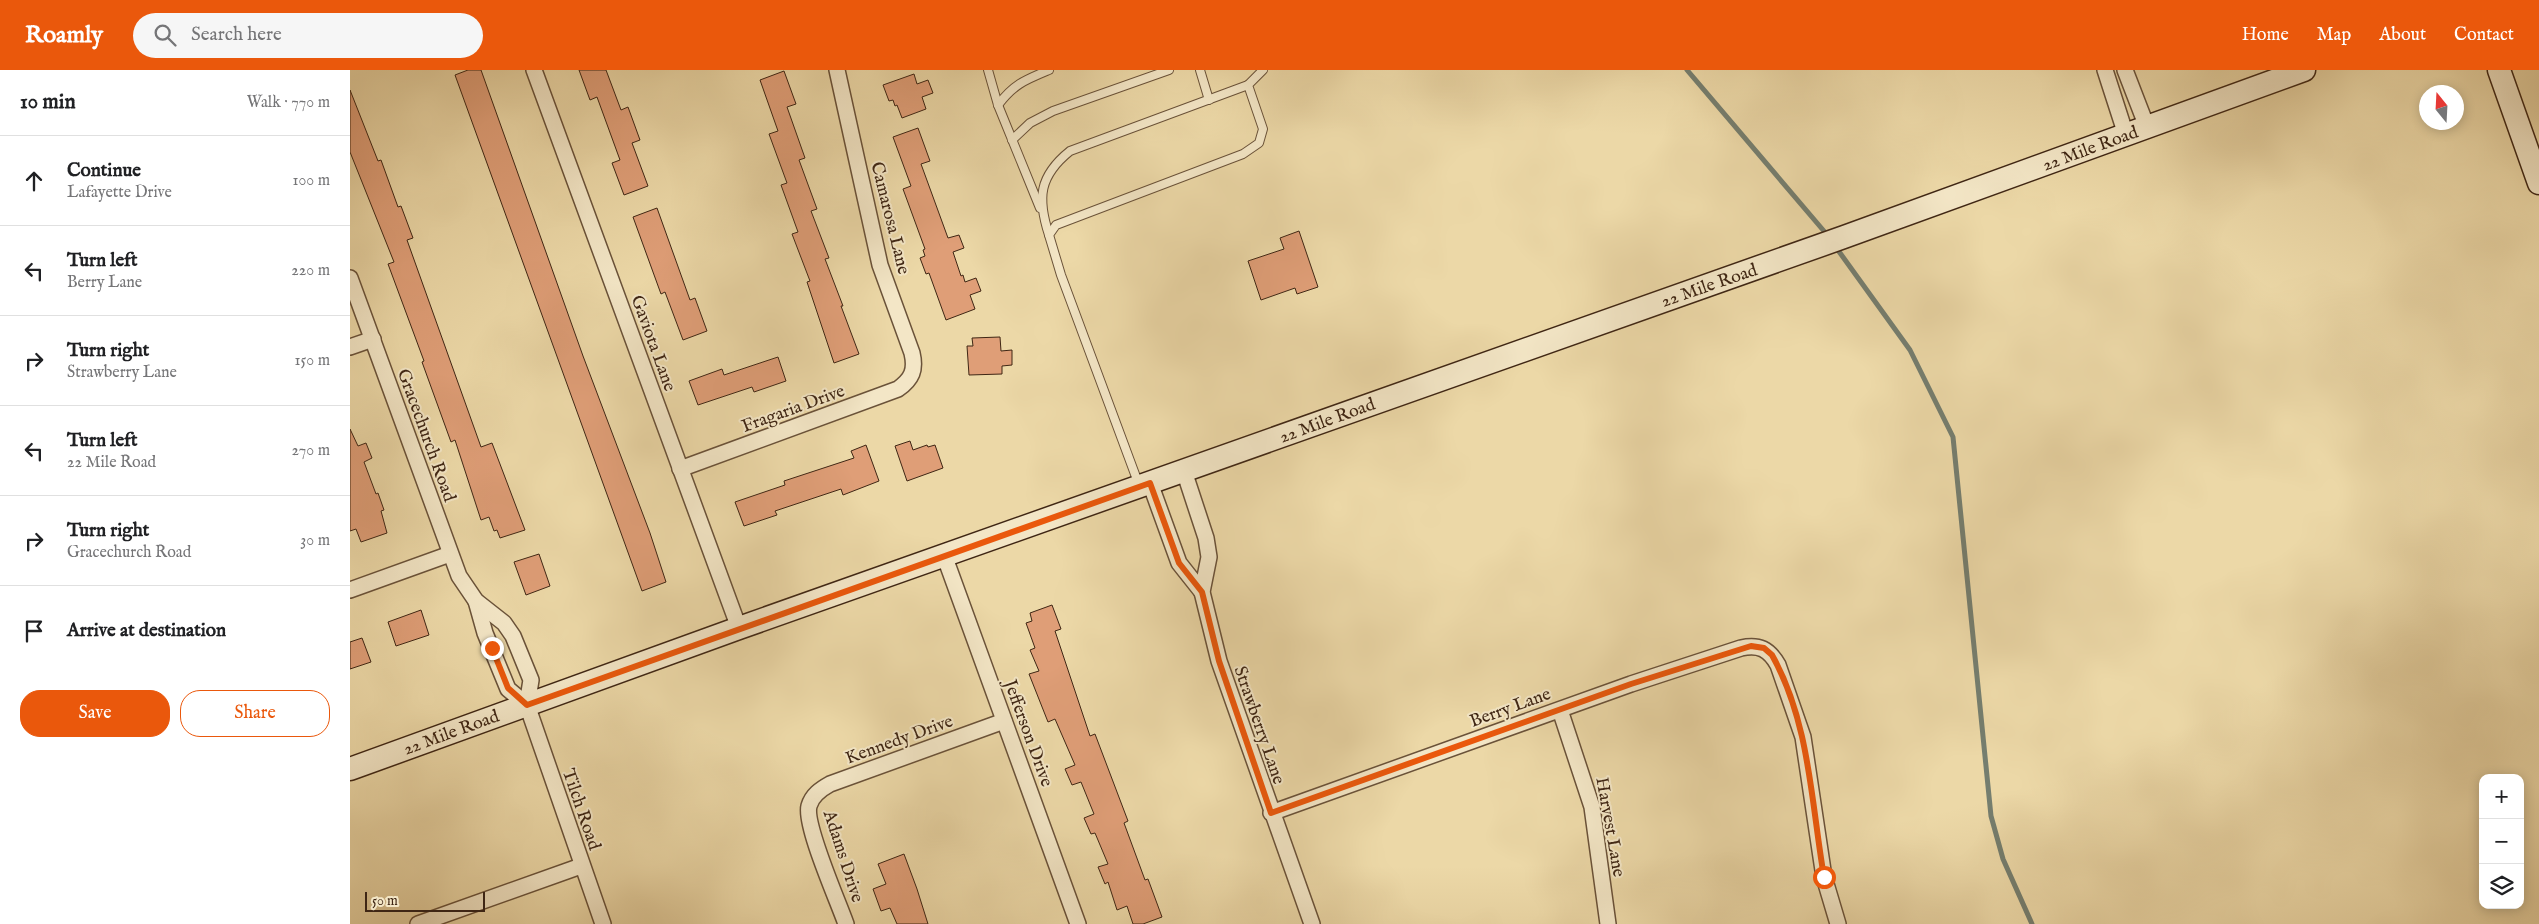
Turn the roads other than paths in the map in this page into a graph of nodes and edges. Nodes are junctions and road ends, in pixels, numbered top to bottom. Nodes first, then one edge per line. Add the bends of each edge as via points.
1 (534, 70) edge
2 (837, 70) edge
3 (988, 70) edge
4 (1049, 70) edge
5 (1170, 70) edge
6 (1200, 70) edge
7 (1263, 70) edge
8 (2105, 70) edge
9 (2124, 70) edge
10 (2304, 70) edge
11 (2499, 70) edge
12 (1248, 85) junction
13 (1209, 100) junction
14 (998, 104) junction
15 (2136, 131) junction
16 (1012, 140) junction
17 (2539, 183) edge
18 (1040, 210) junction
19 (1049, 235) junction
20 (350, 278) edge
21 (373, 339) junction
22 (350, 347) edge
23 (913, 374) joint
24 (680, 469) junction
25 (1184, 471) junction
26 (1145, 485) junction
27 (450, 554) junction
28 (944, 555) junction
29 (350, 590) edge
30 (1202, 592) junction
31 (476, 601) junction
32 (739, 628) junction
33 (527, 705) junction
34 (1560, 710) junction
35 (1004, 721) junction
36 (350, 769) edge
37 (812, 800) joint
38 (1271, 813) junction
39 (581, 866) junction
40 (418, 924) edge
41 (603, 924) edge
42 (846, 924) edge
43 (1078, 924) edge
44 (1312, 924) edge
45 (1608, 924) edge
46 (1838, 924) edge

1 - 24 street, Gaviota Lane
2 - 23 street, Camarosa Lane via 875,242 912,353
3 - 14 lane
4 - 14 lane via 1011,88
5 - 16 lane via 1053,111 1030,123
6 - 13 lane
7 - 12 lane
8 - 15 street
9 - 15 street
10 - 15 street, 22 Mile Road
11 - 17 street
12 - 13 lane
12 - 19 lane via 1263,128 1260,143 1243,154 1056,225
13 - 18 lane via 1070,151 1046,178
14 - 16 lane
15 - 25 street, 22 Mile Road
16 - 18 lane
18 - 19 lane
19 - 26 lane via 1061,274
20 - 21 street, Gracechurch Road
21 - 22 street
21 - 27 street, Gracechurch Road
23 - 24 street, Fragaria Drive via 898,389
24 - 32 street, Gaviota Lane
25 - 26 street, 22 Mile Road
25 - 30 street, Strawberry Lane via 1209,557
26 - 28 street, 22 Mile Road
26 - 30 street, Strawberry Lane via 1179,563
27 - 29 street
27 - 31 street, Gracechurch Road via 459,576
28 - 32 street, 22 Mile Road
28 - 35 street, Jefferson Drive
30 - 38 street, Strawberry Lane via 1219,661
31 - 33 street, Gracechurch Road via 485,633 508,688
31 - 33 street, Gracechurch Road via 504,623 513,636 531,680
32 - 33 street, 22 Mile Road
33 - 36 street, 22 Mile Road
33 - 39 street, Tilch Road
34 - 38 street, Berry Lane
34 - 45 street, Harvest Lane via 1592,807
34 - 46 street, Berry Lane via 1741,648 1764,648 1778,665 1803,738 1824,877
35 - 37 street, Kennedy Drive via 830,784 816,793
35 - 43 street, Jefferson Drive
37 - 42 street, Adams Drive via 808,815 810,825
38 - 44 street, Strawberry Lane
39 - 40 street
39 - 41 street, Tilch Road

